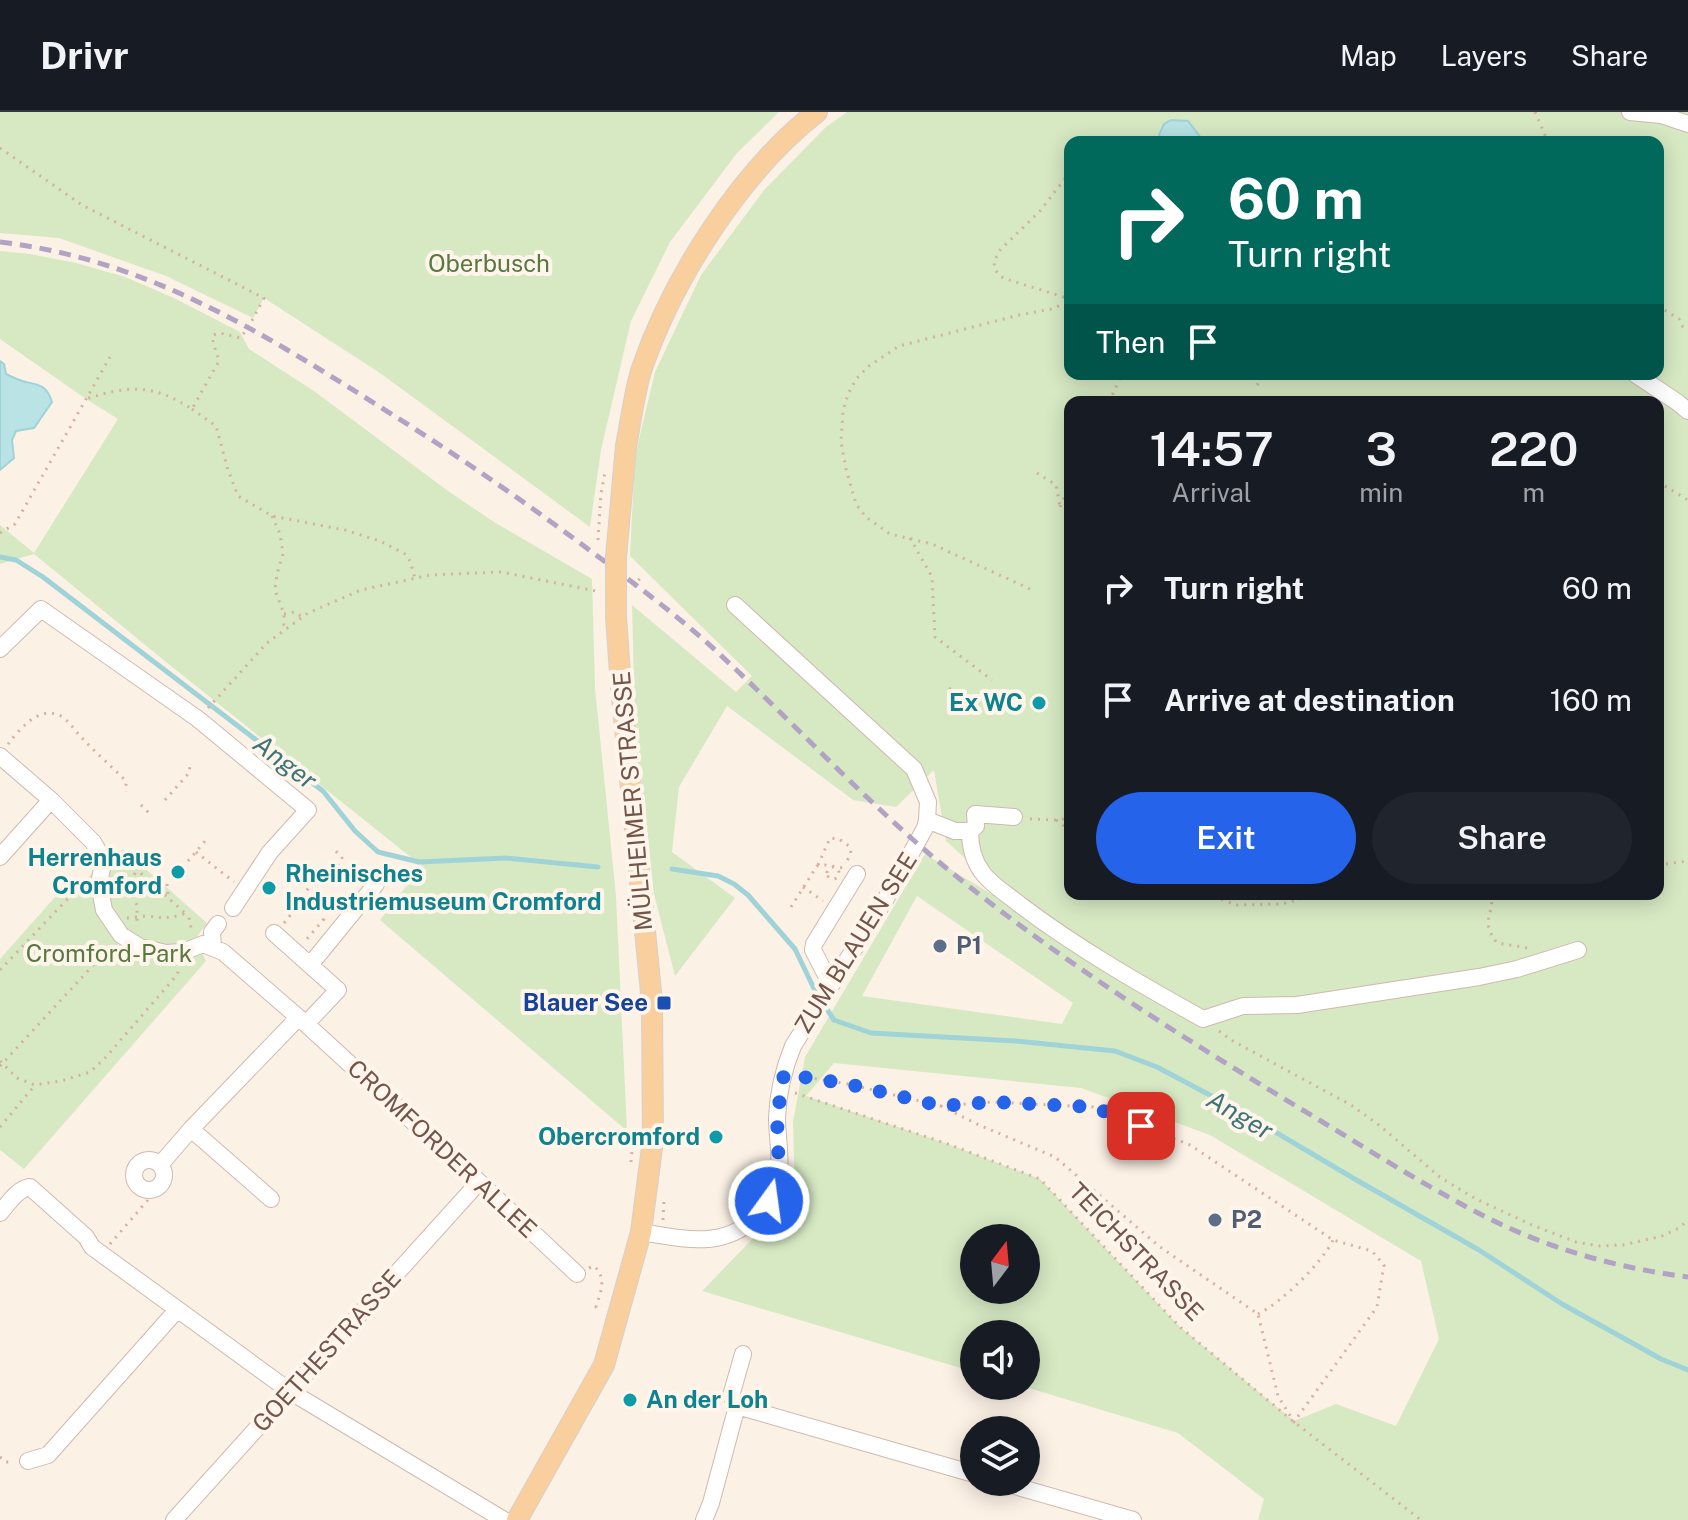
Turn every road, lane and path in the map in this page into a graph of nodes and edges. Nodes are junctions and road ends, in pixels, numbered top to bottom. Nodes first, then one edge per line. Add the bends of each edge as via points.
1 (817, 112) edge
2 (1535, 112) edge
3 (1630, 112) edge
4 (1688, 124) edge
5 (1545, 136) edge
6 (0, 148) edge
7 (1064, 180) edge
8 (1064, 298) edge
9 (1064, 303) edge
10 (1664, 310) edge
11 (1688, 328) edge
12 (110, 357) dead end
13 (1261, 380) edge
14 (1644, 380) edge
15 (1257, 385) dead end
16 (86, 399) junction
17 (192, 409) junction
18 (1688, 411) edge
19 (1037, 473) dead end
20 (1664, 486) edge
21 (1064, 498) edge
22 (1688, 500) edge
23 (272, 516) junction
24 (0, 533) edge
25 (910, 538) junction
26 (643, 574) dead end
27 (415, 578) junction
28 (633, 589) dead end
29 (1030, 589) dead end
30 (607, 593) dead end
31 (735, 605) dead end
32 (284, 614) junction
33 (302, 618) junction
34 (290, 627) junction
35 (0, 649) edge
36 (992, 680) dead end
37 (949, 688) dead end
38 (213, 704) dead end
39 (982, 706) dead end
40 (4, 750) edge
41 (190, 766) dead end
42 (126, 792) dead end
43 (51, 800) junction
44 (165, 800) dead end
45 (141, 805) dead end
46 (151, 815) dead end
47 (1020, 818) joint
48 (1064, 819) edge
49 (1056, 820) junction
50 (926, 824) junction
51 (1064, 826) edge
52 (970, 831) junction
53 (207, 839) dead end
54 (333, 848) dead end
55 (196, 852) junction
56 (0, 857) edge
57 (188, 861) dead end
58 (1688, 861) edge
59 (1664, 864) edge
60 (133, 866) junction
61 (817, 866) dead end
62 (312, 871) dead end
63 (850, 871) joint
64 (100, 876) junction
65 (302, 879) dead end
66 (167, 884) dead end
67 (309, 884) junction
68 (376, 884) dead end
69 (803, 887) dead end
70 (244, 889) junction
71 (317, 890) junction
72 (168, 898) junction
73 (1223, 900) edge
74 (1296, 900) edge
75 (1492, 900) edge
76 (233, 908) dead end
77 (835, 908) junction
78 (138, 917) junction
79 (189, 917) junction
80 (218, 924) dead end
81 (274, 933) joint
82 (121, 935) junction
83 (141, 935) dead end
84 (197, 945) junction
85 (1578, 950) dead end
86 (296, 953) junction
87 (1551, 957) junction
88 (310, 965) junction
89 (0, 970) edge
90 (829, 988) junction
91 (1203, 1019) junction
92 (302, 1021) junction
93 (1, 1064) edge
94 (782, 1082) junction
95 (35, 1085) junction
96 (941, 1106) junction
97 (634, 1121) dead end
98 (0, 1127) edge
99 (191, 1129) junction
100 (631, 1167) dead end
101 (479, 1182) junction
102 (149, 1190) joint
103 (271, 1199) dead end
104 (0, 1213) edge
105 (1688, 1220) edge
106 (641, 1232) junction
107 (1333, 1240) junction
108 (101, 1253) junction
109 (577, 1274) joint
110 (601, 1308) dead end
111 (177, 1310) junction
112 (1258, 1314) junction
113 (743, 1354) dead end
114 (291, 1392) junction
115 (737, 1406) junction
116 (1294, 1422) junction
117 (28, 1461) dead end
118 (960, 1470) edge
119 (1040, 1493) edge
120 (174, 1520) edge
121 (504, 1520) edge
122 (517, 1520) edge
123 (704, 1520) edge
124 (1133, 1520) edge
125 (1421, 1520) edge

1 - 106 main road, MÜLHEIMER STRASSE, bridge via 743,187 694,257 641,371 626,446 616,617 652,1002 653,1140
2 - 5 path
3 - 4 street
6 - 17 path via 82,205 264,298 240,338 213,335 219,361
7 - 8 path via 994,262 1003,278
9 - 25 path via 899,346 857,378 843,411 841,442 856,504 890,534
10 - 11 path
12 - 16 path
13 - 15 path
14 - 18 street
16 - 17 path via 138,389 171,396
16 - 24 path via 15,524
17 - 23 path via 216,426 238,496
19 - 21 path via 1056,485 1060,507
20 - 22 path
23 - 27 path via 380,541 405,554
23 - 32 path via 283,554 275,590
25 - 29 path
25 - 36 path via 932,577 935,637
26 - 28 path
27 - 30 path via 501,572
27 - 33 path via 361,590
31 - 50 street via 914,769 928,802
32 - 33 path via 295,612
32 - 34 path via 284,625
33 - 34 path
34 - 38 path via 267,643
35 - 70 street via 41,609 198,719 308,810
37 - 39 path
40 - 42 path via 22,726 38,716 59,715 126,781
40 - 43 street
41 - 44 path
43 - 56 street
43 - 64 street via 93,842 101,856
45 - 46 path
47 - 49 path
47 - 52 street via 975,814 976,826
48 - 49 path
49 - 51 path
50 - 52 street
50 - 90 street, ZUM BLAUEN SEE
52 - 91 street via 976,862 991,882 1040,920
53 - 55 path
54 - 71 path via 341,862
55 - 57 path
55 - 70 path
58 - 59 path
60 - 64 path via 109,861
60 - 72 path
60 - 78 path via 131,894
61 - 63 path via 834,838 851,849
62 - 67 path
63 - 77 street
64 - 82 street via 104,910
64 - 89 path via 76,890
65 - 67 path
66 - 72 path
67 - 71 path
67 - 81 path
68 - 88 street
69 - 77 path
70 - 76 street
71 - 86 path via 324,919
72 - 79 path
73 - 74 path via 1237,905
75 - 87 path via 1487,922 1497,943 1544,949
77 - 90 street via 813,950
78 - 79 path
78 - 83 path
79 - 84 path
79 - 84 path via 202,934
80 - 84 street
81 - 86 street
82 - 84 street via 140,947 166,953
82 - 93 path
84 - 92 street, CROMFORDER ALLEE via 223,952
84 - 95 path via 177,975 90,1072
85 - 87 street
86 - 88 street
87 - 91 street via 1479,977 1297,1005 1243,1006
88 - 92 street via 338,990
90 - 94 street, ZUM BLAUEN SEE via 793,1046
91 - 105 path via 1231,1040 1364,1113 1441,1178 1532,1225 1600,1246 1662,1236
92 - 99 street
92 - 101 street, CROMFORDER ALLEE
93 - 95 path
94 - 96 path via 848,1084
94 - 106 street, ZUM BLAUEN SEE via 779,1173 759,1214 717,1238 686,1240
94 - 116 path, TEICHSTRASSE via 805,1095 1040,1179 1180,1327
95 - 98 path
96 - 107 path via 992,1102 1093,1107 1190,1145
96 - 112 path via 1055,1157 1160,1247
97 - 100 path
99 - 102 street via 160,1165 164,1178 159,1186
99 - 103 street
101 - 109 street, CROMFORDER ALLEE
101 - 114 street, GOETHESTRASSE
102 - 108 path via 147,1201
104 - 108 street via 30,1187
106 - 122 main road, MÜLHEIMER STRASSE via 604,1365
107 - 112 path via 1326,1255
107 - 116 path via 1372,1251 1384,1265 1377,1307
108 - 111 street
109 - 110 path via 594,1266 600,1271 603,1283 596,1307
111 - 114 street
111 - 117 street via 48,1455
112 - 116 path via 1278,1396
113 - 115 street via 731,1396
114 - 120 street, GOETHESTRASSE
114 - 121 street
115 - 118 street
115 - 123 street
116 - 125 path, TEICHSTRASSE
119 - 124 street

